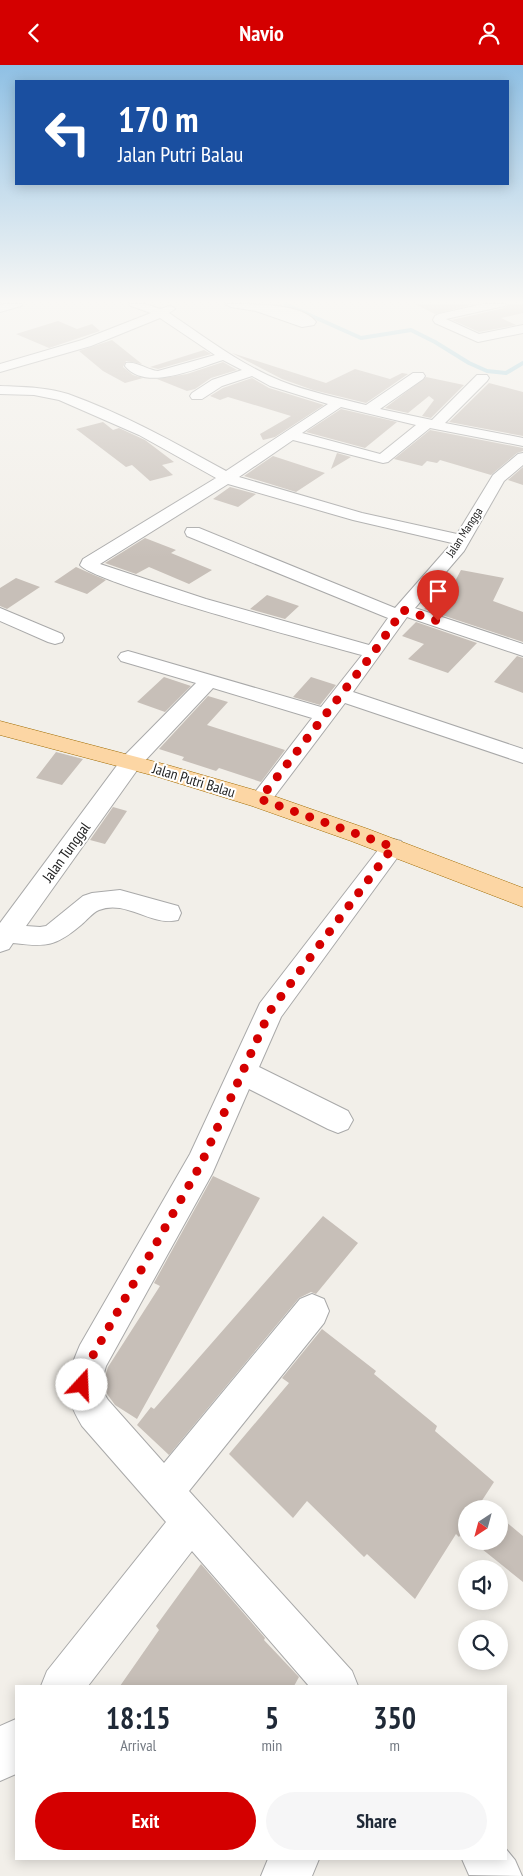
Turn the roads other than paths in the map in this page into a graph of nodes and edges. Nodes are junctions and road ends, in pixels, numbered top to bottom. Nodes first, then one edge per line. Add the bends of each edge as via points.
1 (209, 389) edge
2 (291, 389) edge
3 (400, 389) edge
4 (470, 389) edge
5 (0, 390) edge
6 (198, 396) dead end
7 (339, 402) junction
8 (369, 410) junction
9 (431, 424) junction
10 (292, 435) junction
11 (523, 442) edge
12 (523, 457) edge
13 (227, 478) junction
14 (193, 532) dead end
15 (462, 540) junction
16 (401, 613) junction
17 (0, 614) edge
18 (55, 638) dead end
19 (523, 650) edge
20 (374, 652) junction
21 (128, 657) dead end
22 (209, 681) junction
23 (341, 695) junction
24 (325, 715) junction
25 (2, 732) edge
26 (523, 756) edge
27 (132, 761) junction
28 (260, 799) junction
29 (393, 847) junction
30 (523, 898) edge
31 (170, 913) dead end
32 (3, 937) edge
33 (242, 1073) junction
34 (338, 1120) dead end
35 (312, 1311) dead end
36 (164, 1492) junction
37 (191, 1521) junction
38 (63, 1685) edge
39 (335, 1685) edge
40 (15, 1742) edge
41 (0, 1759) edge
42 (295, 1860) edge
43 (486, 1860) edge
44 (284, 1876) edge
45 (499, 1876) edge

1 - 6 street
2 - 7 street
3 - 8 street
4 - 9 street
5 - 13 street via 34,391 63,397 144,432
7 - 8 street
7 - 10 street
8 - 9 street
9 - 10 street via 383,459
9 - 11 street
10 - 13 street
12 - 15 street, Jalan Mangga
13 - 15 street via 359,517
13 - 20 street via 89,565 255,621
14 - 16 street
15 - 16 street, Jalan Mangga
16 - 19 street
16 - 20 street, Jalan Mangga
17 - 18 street
20 - 23 street, Jalan Mangga
21 - 22 street
22 - 24 street
22 - 27 street, Jalan Tunggal
23 - 24 street, Jalan Mangga
23 - 26 street
24 - 28 street, Jalan Mangga
25 - 27 main road, Jalan Putri Balau
27 - 28 main road, Jalan Putri Balau
27 - 32 street, Jalan Tunggal
28 - 29 main road, Jalan Putri Balau
29 - 30 main road, Jalan Putri Balau
29 - 33 street via 270,1011
31 - 32 street via 120,899 92,902 54,933 40,937
33 - 34 street
33 - 36 street via 201,1164 92,1357 82,1385 95,1413
35 - 36 street
36 - 37 street
37 - 38 street
37 - 39 street
40 - 41 street
42 - 44 street
43 - 45 street

